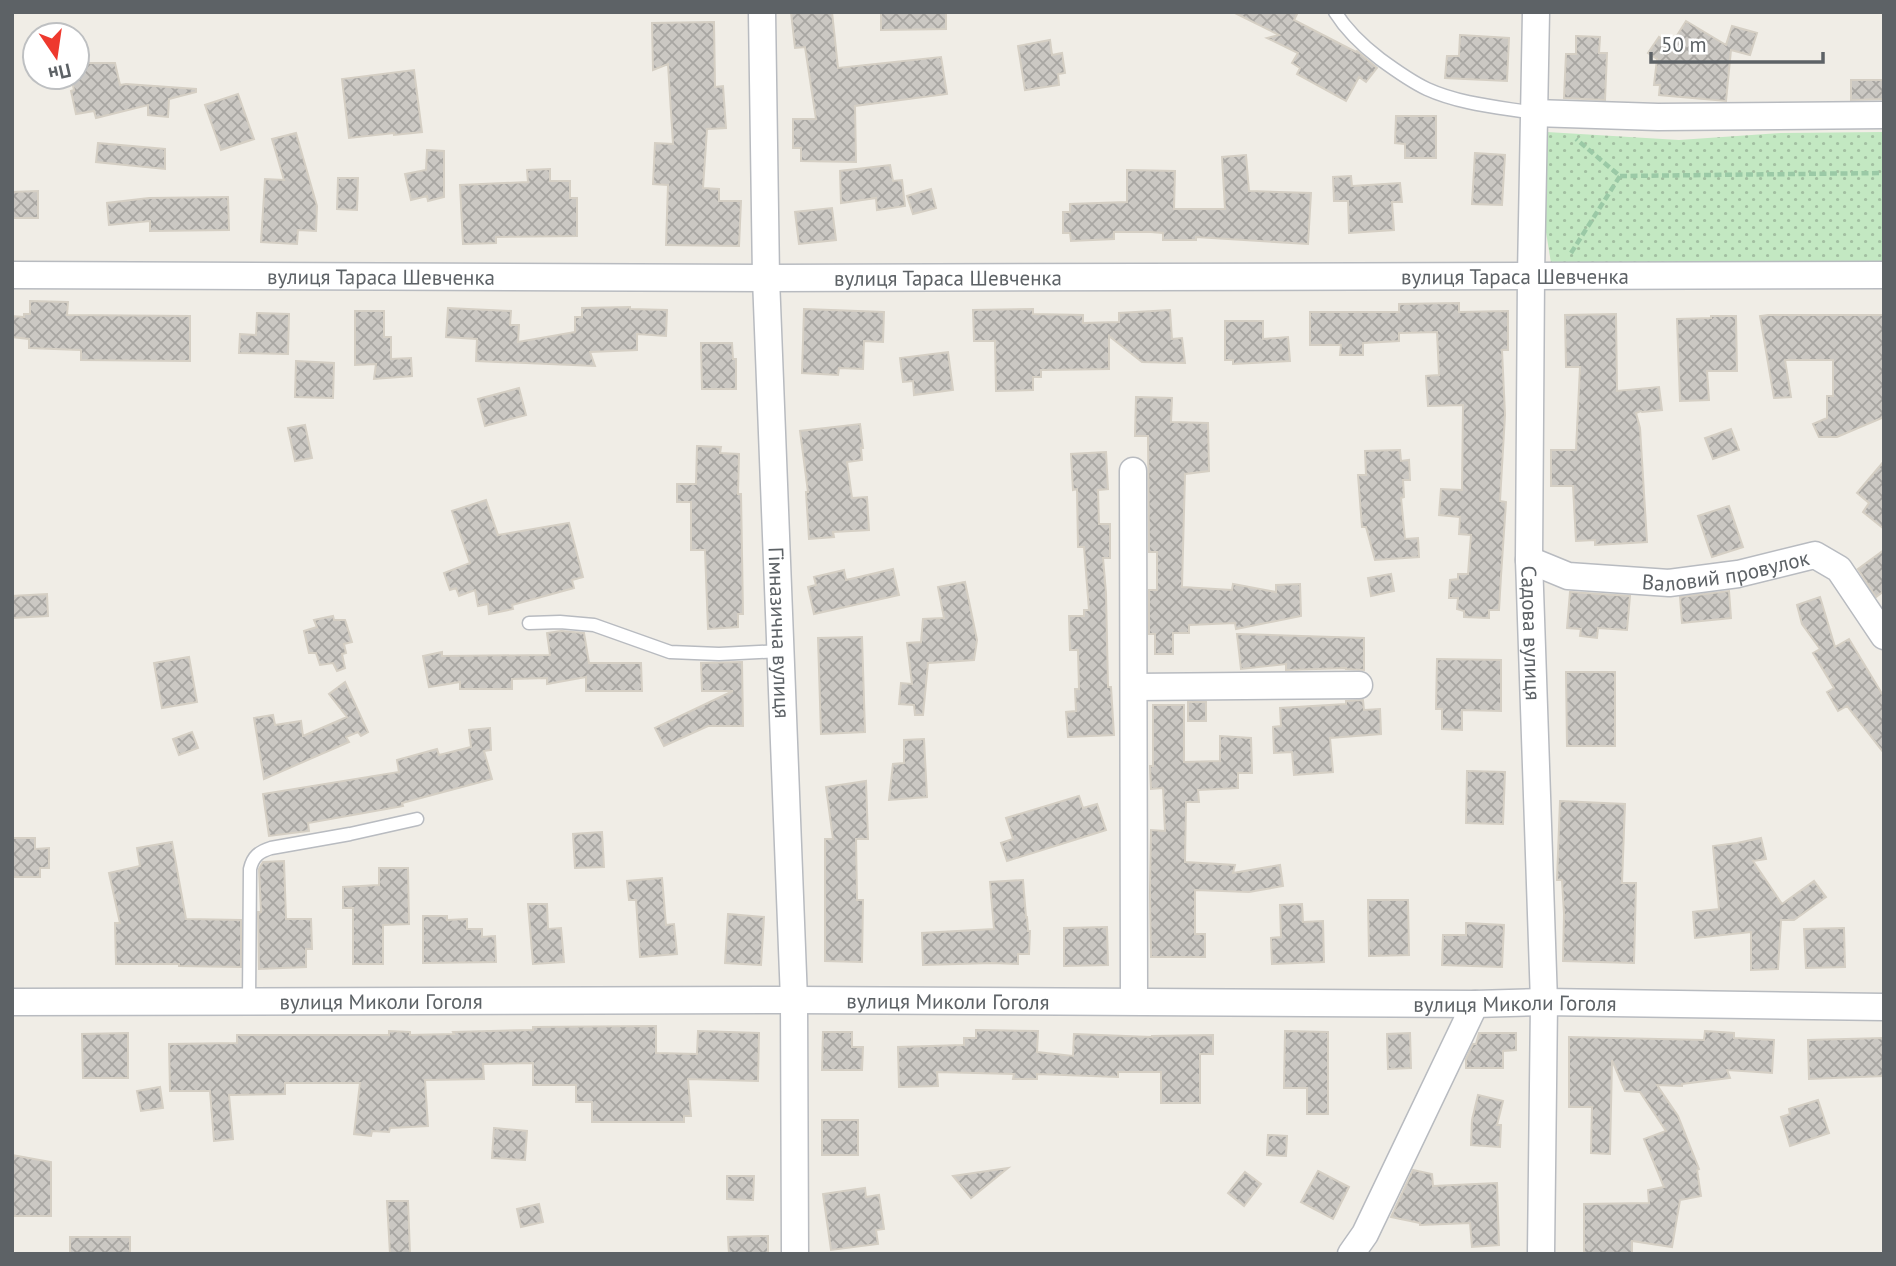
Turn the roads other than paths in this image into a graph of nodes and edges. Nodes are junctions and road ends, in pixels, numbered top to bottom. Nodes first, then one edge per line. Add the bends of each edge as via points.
1 (762, 12) edge
2 (1335, 12) edge
3 (1536, 12) edge
4 (1540, 113) junction
5 (1884, 115) edge
6 (12, 275) edge
7 (1531, 275) junction
8 (1884, 275) edge
9 (766, 278) junction
10 (1133, 471) dead end
11 (1529, 560) junction
12 (528, 623) dead end
13 (1884, 636) edge
14 (781, 651) junction
15 (1359, 685) dead end
16 (1134, 687) junction
17 (417, 819) dead end
18 (249, 1000) junction
19 (794, 1000) junction
20 (1134, 1001) junction
21 (12, 1002) edge
22 (1544, 1002) junction
23 (1475, 1003) junction
24 (1884, 1007) edge
25 (795, 1254) edge
26 (1351, 1254) edge
27 (1541, 1254) edge

1 - 9 street, Гімназична вулиця
2 - 4 lane via 1363,47 1428,90 1467,102
3 - 4 street, Садова вулиця
4 - 5 street
4 - 7 street, Садова вулиця
6 - 9 street, вулиця Тараса Шевченка
7 - 8 street, вулиця Тараса Шевченка
7 - 9 street, вулиця Тараса Шевченка
7 - 11 street, Садова вулиця
9 - 14 street, Гімназична вулиця
10 - 16 street
11 - 13 street, Валовий провулок via 1568,576 1669,583 1738,574 1815,555 1839,569
11 - 22 street, Садова вулиця
12 - 14 lane via 594,625 670,652
14 - 19 street, Гімназична вулиця
15 - 16 street
16 - 20 street
17 - 18 lane via 271,848 252,858
18 - 19 street, вулиця Миколи Гоголя
18 - 21 street, вулиця Миколи Гоголя
19 - 20 street, вулиця Миколи Гоголя
19 - 25 street, Гімназична вулиця
20 - 23 street, вулиця Миколи Гоголя
22 - 23 street, вулиця Миколи Гоголя
22 - 24 street, вулиця Миколи Гоголя
22 - 27 street, Садова вулиця
23 - 26 street via 1366,1234

